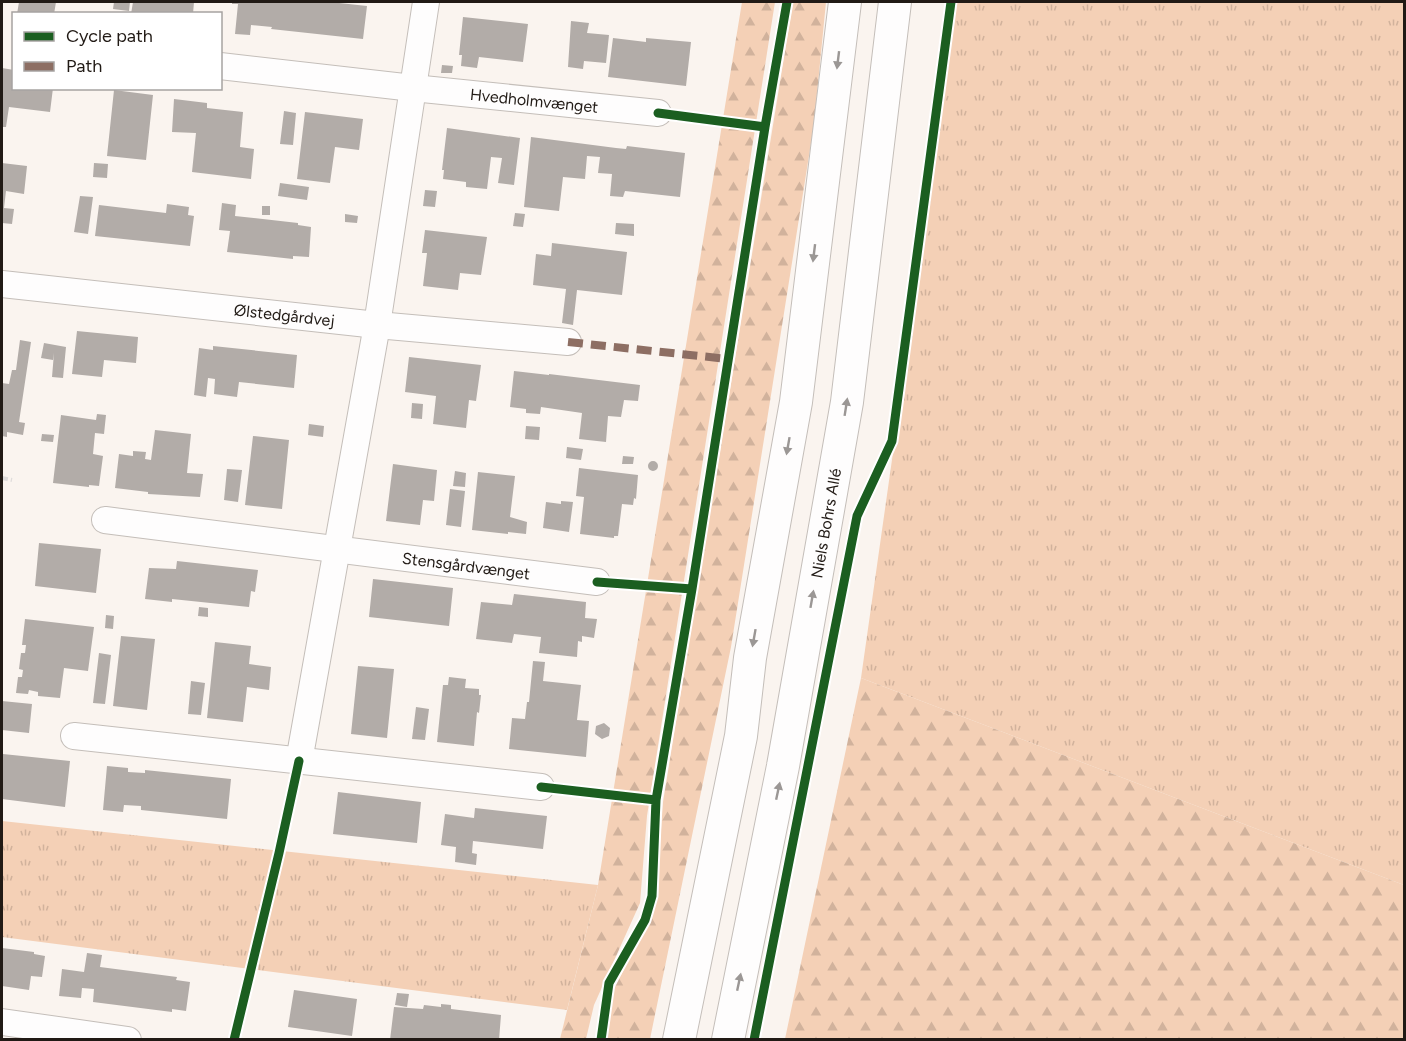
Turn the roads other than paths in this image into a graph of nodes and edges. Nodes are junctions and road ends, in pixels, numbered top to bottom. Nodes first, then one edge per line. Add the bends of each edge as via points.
1 (426, 2) edge
2 (845, 2) edge
3 (895, 2) edge
4 (222, 66) edge
5 (413, 88) junction
6 (658, 113) dead end
7 (2, 284) edge
8 (377, 326) junction
9 (568, 342) dead end
10 (105, 520) dead end
11 (337, 548) junction
12 (597, 582) dead end
13 (74, 736) dead end
14 (299, 761) junction
15 (541, 787) dead end
16 (2, 1022) edge
17 (128, 1040) edge
18 (680, 1040) edge
19 (728, 1040) edge

1 - 5 street
2 -> 18 street via 796,402 750,658 741,736
19 -> 3 street, Niels Bohrs Allé via 783,766 847,402
4 - 5 street, Hvedholmvænget
5 - 6 street, Hvedholmvænget
5 - 8 street
7 - 8 street, Ølstedgårdvej
8 - 9 street, Ølstedgårdvej
8 - 11 street
10 - 11 street, Stensgårdvænget
11 - 12 street, Stensgårdvænget
11 - 14 street
13 - 14 street
14 - 15 street
16 - 17 street

